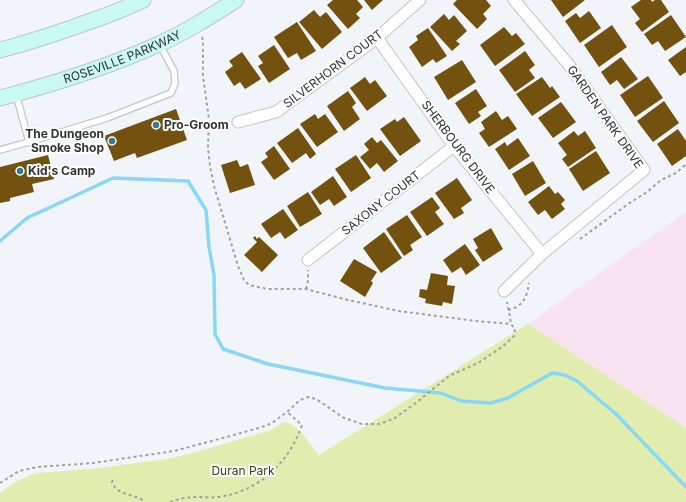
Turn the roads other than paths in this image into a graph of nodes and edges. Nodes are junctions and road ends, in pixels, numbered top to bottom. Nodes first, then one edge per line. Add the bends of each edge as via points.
1 (143, 0) edge
2 (236, 0) edge
3 (420, 0) edge
4 (514, 0) edge
5 (377, 38) junction
6 (159, 44) junction
7 (0, 50) edge
8 (16, 94) junction
9 (0, 98) edge
10 (238, 122) dead end
11 (29, 142) junction
12 (454, 146) junction
13 (0, 150) edge
14 (542, 254) junction
15 (308, 260) road end
16 (504, 291) road end

1 - 7 main road via 73,28
2 - 6 main road, ROSEVILLE PARKWAY
3 - 5 street, SILVERHORN COURT
4 - 14 street, GARDEN PARK DRIVE via 569,65 644,170
5 - 10 street, SILVERHORN COURT via 276,112
5 - 12 street, SHERBOURG DRIVE
6 - 8 main road, ROSEVILLE PARKWAY via 89,71
6 - 11 lane via 174,71 175,83 171,93 107,118
8 - 9 main road, ROSEVILLE PARKWAY
8 - 11 lane
11 - 13 lane
12 - 14 street, SHERBOURG DRIVE
12 - 15 street, SAXONY COURT
14 - 16 street

